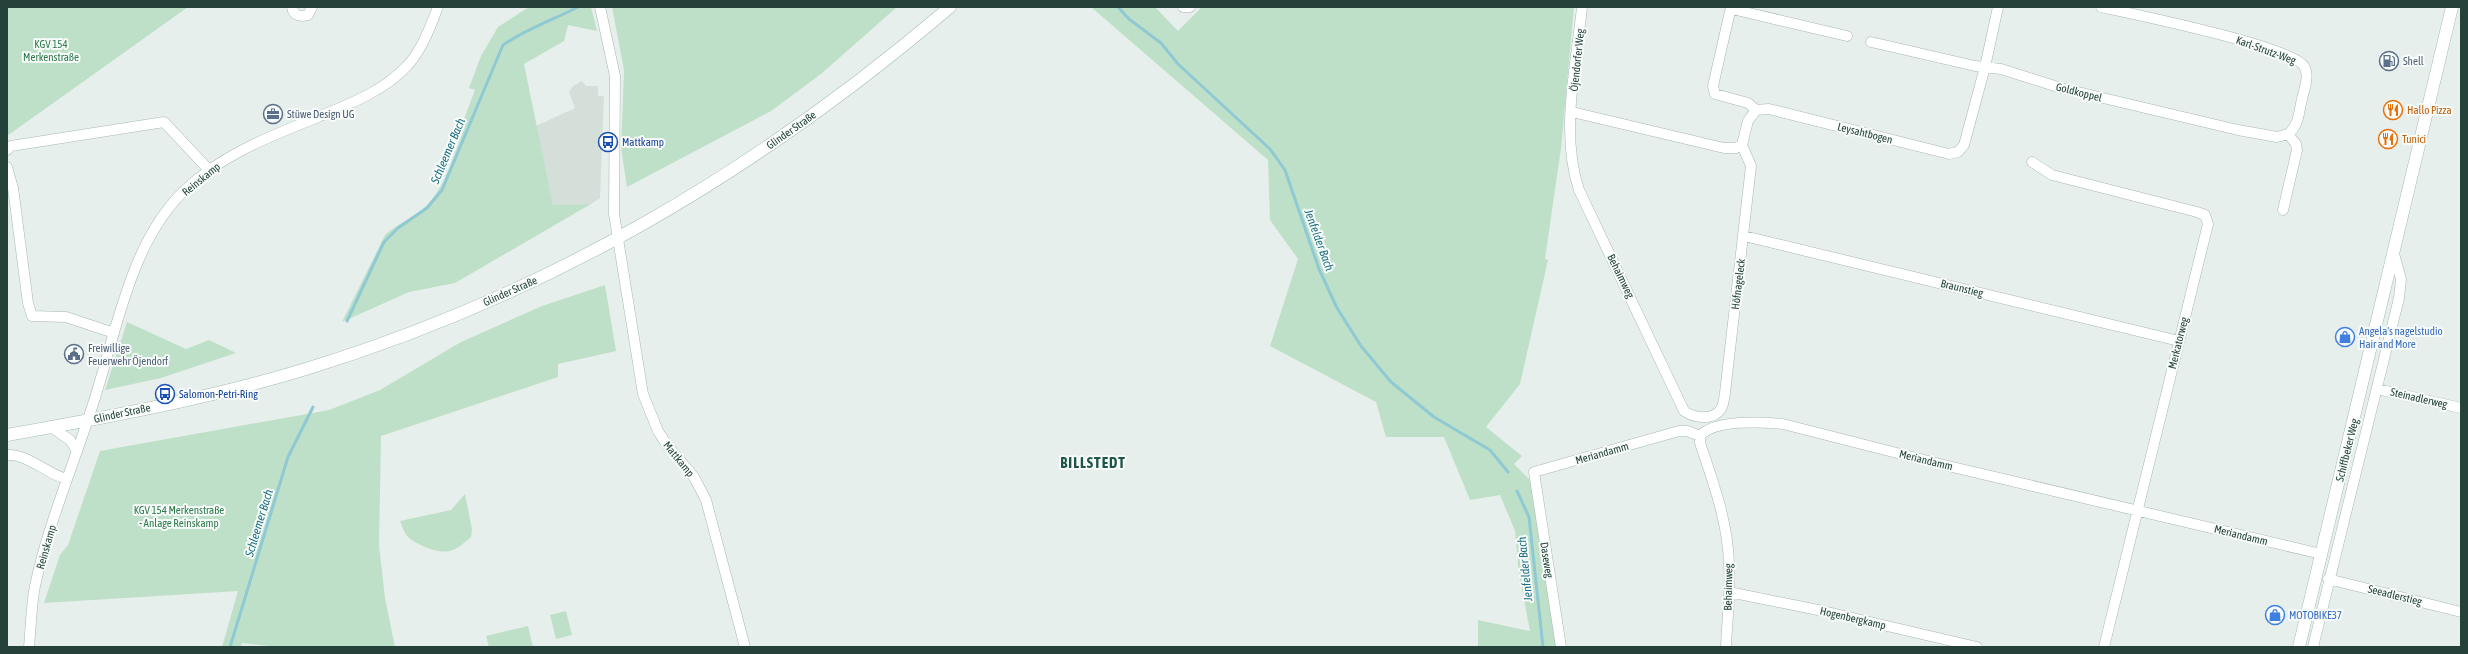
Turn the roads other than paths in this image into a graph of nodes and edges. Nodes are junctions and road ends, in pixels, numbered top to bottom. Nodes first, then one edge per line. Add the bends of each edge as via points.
1 (292, 7) edge
2 (312, 7) edge
3 (438, 7) edge
4 (600, 7) edge
5 (950, 7) edge
6 (1183, 7) edge
7 (1190, 7) edge
8 (1582, 7) edge
9 (1731, 7) edge
10 (1998, 7) edge
11 (2101, 7) edge
12 (2452, 7) edge
13 (2459, 7) edge
14 (2448, 30) junction
15 (1847, 36) dead end
16 (1871, 42) dead end
17 (1985, 66) junction
18 (1756, 110) junction
19 (1572, 112) junction
20 (2288, 134) junction
21 (1742, 145) junction
22 (7, 150) edge
23 (2032, 162) dead end
24 (7, 167) edge
25 (209, 170) junction
26 (2283, 210) dead end
27 (1744, 236) junction
28 (617, 239) junction
29 (2394, 254) junction
30 (114, 333) junction
31 (2179, 341) junction
32 (2377, 389) junction
33 (2461, 408) edge
34 (1709, 416) joint
35 (87, 421) junction
36 (51, 427) junction
37 (7, 435) edge
38 (1700, 436) junction
39 (76, 450) junction
40 (7, 455) edge
41 (1534, 472) joint
42 (67, 479) junction
43 (2138, 509) junction
44 (2321, 554) junction
45 (2328, 579) junction
46 (1729, 592) junction
47 (2461, 612) edge
48 (29, 647) edge
49 (745, 647) edge
50 (1561, 647) edge
51 (1726, 647) edge
52 (1977, 647) edge
53 (2104, 647) edge
54 (2299, 647) edge
55 (2313, 647) edge

1 - 2 street via 296,15 302,17 308,15
3 - 25 street, Reinskamp via 418,53 399,74 379,89 358,101 234,154
4 - 28 street, Mattkamp via 615,76 614,201
5 - 28 main road, Glinder Straße via 875,69 800,125 706,188
6 - 7 street
8 - 19 street, Öjendorfer Weg
9 - 15 street
9 - 18 street, Leysahtbogen via 1713,91 1721,97 1748,103
10 - 17 street, Leysahtbogen
11 - 20 street, Karl-Strutz-Weg via 2232,37 2300,62 2307,76 2296,124
12 - 14 main road, Schiffbeker Weg
13 - 14 main road, Schiffbeker Weg
14 - 29 main road, Schiffbeker Weg
16 - 17 street, Goldkoppel
17 - 18 street, Leysahtbogen via 1964,145 1958,152 1949,154 1769,109
17 - 20 street, Goldkoppel via 2061,88 2238,130 2277,137
18 - 21 street via 1748,121
19 - 21 street via 1724,148
19 - 34 street, Behaimweg via 1570,151 1579,190 1684,411 1695,417
20 - 26 street via 2296,144 2297,150
21 - 27 street, Höfnageleck via 1751,166
22 - 25 street via 11,146 164,122
23 - 31 street, Merkatorweg via 2052,175 2205,215 2208,224
24 - 30 street via 32,316 66,317
25 - 30 street, Reinskamp via 186,189 163,214 146,244
27 - 31 street, Braunstieg
27 - 34 street, Höfnageleck via 1724,399 1719,411
28 - 35 main road, Glinder Straße via 498,297 361,351 244,386
28 - 49 street, Mattkamp via 645,400 663,438 694,477 706,500
29 - 32 street, Schiffbeker Weg via 2401,279 2399,298
29 - 44 main road, Schiffbeker Weg
30 - 35 street, Reinskamp
31 - 43 street, Merkatorweg
32 - 33 street, Steinadlerweg
32 - 45 street, Schiffbeker Weg
35 - 36 main road, Glinder Straße
35 - 39 street, Reinskamp
36 - 37 main road, Glinder Straße
36 - 39 street via 70,440
38 - 41 street, Meriandamm via 1687,431 1679,432
38 - 43 street, Meriandamm via 1704,430 1726,425 1760,422 1783,424 1936,463
38 - 46 street, Behaimweg via 1725,526 1730,564
39 - 42 street, Reinskamp
40 - 42 street via 30,462 55,476
41 - 50 street, Daseweg
42 - 48 street, Reinskamp via 34,587
43 - 44 street, Meriandamm
43 - 53 street, Merkatorweg
44 - 54 main road, Schiffbeker Weg
45 - 47 street, Seeadlerstieg
45 - 55 street, Schiffbeker Weg
46 - 51 street, Behaimweg
46 - 52 street, Hogenbergkamp

